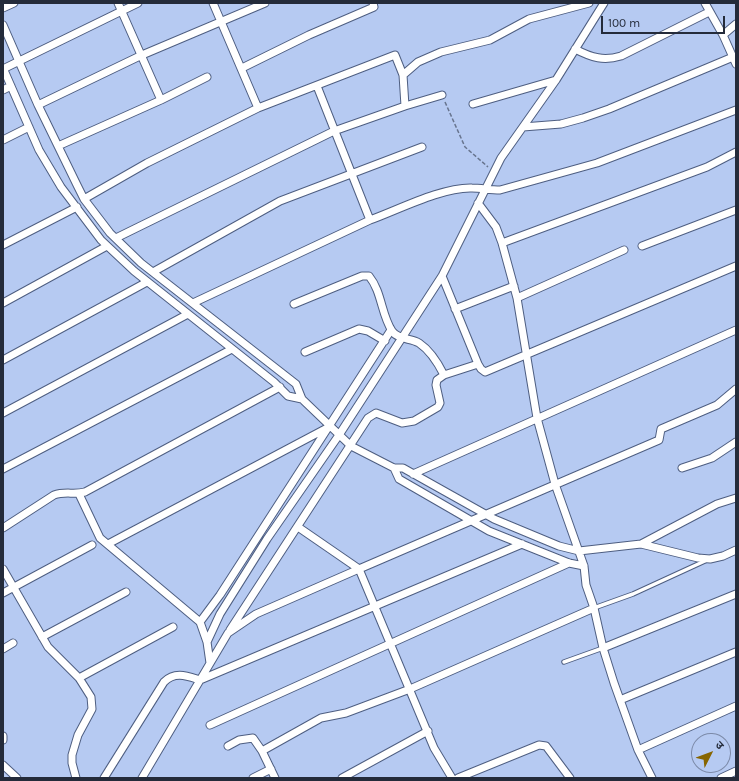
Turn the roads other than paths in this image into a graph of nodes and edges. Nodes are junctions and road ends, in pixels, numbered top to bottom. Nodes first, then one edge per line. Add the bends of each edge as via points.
1 (14, 3) edge
2 (118, 3) edge
3 (138, 3) edge
4 (213, 3) edge
5 (265, 3) edge
6 (373, 3) edge
7 (589, 3) edge
8 (604, 3) edge
9 (705, 3) edge
10 (3, 8) edge
11 (122, 10) junction
12 (709, 12) junction
13 (223, 22) junction
14 (736, 24) edge
15 (3, 25) edge
16 (723, 35) junction
17 (576, 49) junction
18 (142, 55) junction
19 (733, 57) junction
20 (18, 62) junction
21 (736, 64) edge
22 (3, 68) edge
23 (242, 68) junction
24 (403, 75) junction
25 (206, 77) dead end
26 (556, 80) junction
27 (11, 86) junction
28 (317, 86) junction
29 (3, 90) edge
30 (442, 95) road end
31 (161, 100) junction
32 (473, 104) dead end
33 (38, 105) junction
34 (405, 106) junction
35 (258, 108) junction
36 (736, 110) edge
37 (29, 127) junction
38 (523, 127) junction
39 (334, 131) junction
40 (3, 140) edge
41 (58, 146) junction
42 (422, 147) dead end
43 (736, 152) edge
44 (352, 174) junction
45 (484, 190) junction
46 (84, 199) junction
47 (478, 203) junction
48 (77, 207) junction
49 (736, 210) edge
50 (370, 220) junction
51 (116, 238) junction
52 (502, 243) junction
53 (3, 245) edge
54 (107, 246) junction
55 (642, 246) dead end
56 (624, 250) dead end
57 (736, 266) edge
58 (153, 272) junction
59 (442, 276) junction
60 (147, 282) junction
61 (514, 286) junction
62 (517, 298) junction
63 (3, 303) edge
64 (193, 303) junction
65 (294, 304) dead end
66 (455, 309) junction
67 (188, 314) junction
68 (391, 330) junction
69 (736, 330) edge
70 (402, 338) junction
71 (385, 341) junction
72 (232, 349) junction
73 (305, 352) dead end
74 (525, 355) junction
75 (3, 360) edge
76 (478, 364) junction
77 (444, 375) junction
78 (280, 387) junction
79 (736, 389) edge
80 (302, 399) junction
81 (3, 413) edge
82 (537, 418) junction
83 (329, 427) junction
84 (339, 435) junction
85 (736, 442) edge
86 (351, 446) junction
87 (394, 468) junction
88 (682, 468) dead end
89 (3, 469) edge
90 (412, 474) junction
91 (555, 484) junction
92 (79, 494) junction
93 (736, 498) edge
94 (486, 515) junction
95 (472, 521) junction
96 (298, 527) junction
97 (3, 528) edge
98 (108, 544) junction
99 (522, 544) junction
100 (641, 544) junction
101 (92, 545) dead end
102 (736, 550) edge
103 (579, 551) junction
104 (710, 559) junction
105 (569, 564) junction
106 (584, 566) junction
107 (3, 569) edge
108 (359, 569) junction
109 (12, 588) junction
110 (126, 592) dead end
111 (3, 593) edge
112 (736, 594) edge
113 (375, 607) junction
114 (594, 608) junction
115 (200, 622) junction
116 (173, 628) dead end
117 (228, 633) junction
118 (42, 637) junction
119 (206, 642) junction
120 (13, 643) dead end
121 (391, 643) junction
122 (3, 648) edge
123 (603, 648) junction
124 (736, 652) edge
125 (564, 662) dead end
126 (210, 663) junction
127 (79, 678) junction
128 (200, 680) junction
129 (410, 690) junction
130 (620, 700) junction
131 (736, 706) edge
132 (210, 725) dead end
133 (428, 731) junction
134 (3, 736) edge
135 (3, 740) edge
136 (228, 746) dead end
137 (638, 750) junction
138 (262, 751) junction
139 (3, 765) edge
140 (271, 769) junction
141 (736, 771) edge
142 (17, 778) edge
143 (76, 778) edge
144 (104, 778) edge
145 (142, 778) edge
146 (253, 778) edge
147 (275, 778) edge
148 (342, 778) edge
149 (452, 778) edge
150 (458, 778) edge
151 (570, 778) edge
152 (652, 778) edge
153 (721, 778) edge

1 - 10 street
2 - 11 street
3 - 11 street
4 - 13 street
5 - 13 street
6 - 23 street via 374,7
7 - 24 street via 529,19 490,40 441,52 418,62
8 - 17 street
9 - 12 street
11 - 18 street
11 - 20 street
12 - 16 street
12 - 17 street via 611,59 600,59
13 - 18 street
13 - 23 street
14 - 16 street
15 - 20 street
16 - 19 street
17 - 26 street
18 - 31 street
18 - 33 street
19 - 21 street
19 - 38 street via 583,118 561,124
20 - 22 street
20 - 33 street
22 - 27 street
23 - 35 street
24 - 28 street via 395,55
24 - 34 street
25 - 31 street
26 - 32 street
26 - 38 street
27 - 29 street
27 - 37 street
28 - 35 street
28 - 39 street
30 - 34 street
31 - 41 street
33 - 41 street
34 - 39 street
35 - 46 street via 147,163
36 - 45 street via 598,163 507,188
37 - 40 street
37 - 48 street via 61,187
38 - 45 street via 501,158
39 - 44 street
39 - 51 street
41 - 46 street
42 - 44 street
43 - 52 street via 707,167
44 - 50 street
44 - 58 street via 280,201
45 - 47 street
45 - 50 street via 471,188 441,193
46 - 51 street
47 - 52 street via 496,227
47 - 59 street
48 - 53 street
48 - 54 street
49 - 55 street
50 - 64 street
51 - 58 street
52 - 61 street
54 - 60 street
54 - 63 street
56 - 62 street
57 - 74 street
58 - 64 street
59 - 66 street
59 - 70 street
60 - 67 street
60 - 75 street
61 - 62 street
61 - 66 street
62 - 74 street
64 - 80 street via 296,384
65 - 68 street via 362,276 369,276 375,283
66 - 76 street
67 - 72 street
67 - 81 street
68 - 70 street
68 - 71 street
69 - 82 street
70 - 77 street via 419,343 426,349
70 - 84 street
71 - 73 street via 359,329
71 - 83 street
72 - 78 street
72 - 89 street
74 - 76 street via 485,372
74 - 82 street
76 - 77 street
77 - 86 street via 437,380 436,385 440,403 438,407 408,423 381,413 372,415
78 - 80 street via 288,396
78 - 92 street
79 - 91 street via 717,405 661,429 659,440
80 - 83 street
82 - 90 street
82 - 91 street
83 - 84 street
83 - 98 street
83 - 115 street
84 - 86 street
84 - 119 street via 263,545 220,614
85 - 88 street via 712,458
86 - 87 street
86 - 96 street
87 - 90 street via 403,468
87 - 95 street via 399,479
90 - 94 street
91 - 94 street
91 - 103 street
92 - 97 street via 63,492 54,495
92 - 98 street via 100,538
93 - 100 street via 717,504
94 - 95 street
94 - 103 street via 559,546
95 - 99 street
95 - 108 street
96 - 108 street
96 - 117 street
98 - 115 street
99 - 105 street
99 - 113 street
100 - 103 street
100 - 104 street
101 - 109 street
102 - 104 street
103 - 106 street
104 - 114 lane via 633,594
105 - 106 street
105 - 121 street
106 - 114 street via 586,585
107 - 109 street
108 - 113 street
108 - 117 street via 256,614
109 - 111 street
109 - 118 street
110 - 118 street
112 - 123 street
113 - 121 street
113 - 128 street
114 - 123 street
114 - 129 street
115 - 119 street
116 - 127 street
117 - 126 street
118 - 127 street via 48,647
119 - 126 street
120 - 122 street
121 - 129 street
121 - 132 street
123 - 125 lane
123 - 130 street
124 - 130 street
126 - 128 street
127 - 143 street via 92,702 89,716 78,735 72,755
128 - 144 street via 175,675 164,682
128 - 145 street
129 - 133 street
129 - 138 street via 346,714 321,718
130 - 137 street
131 - 137 street
133 - 148 street
133 - 149 street via 434,748
134 - 135 street
136 - 138 street via 239,740 252,738
137 - 152 street
138 - 140 street
139 - 142 street
140 - 146 street
140 - 147 street
141 - 153 street
150 - 151 street via 538,745 546,746

